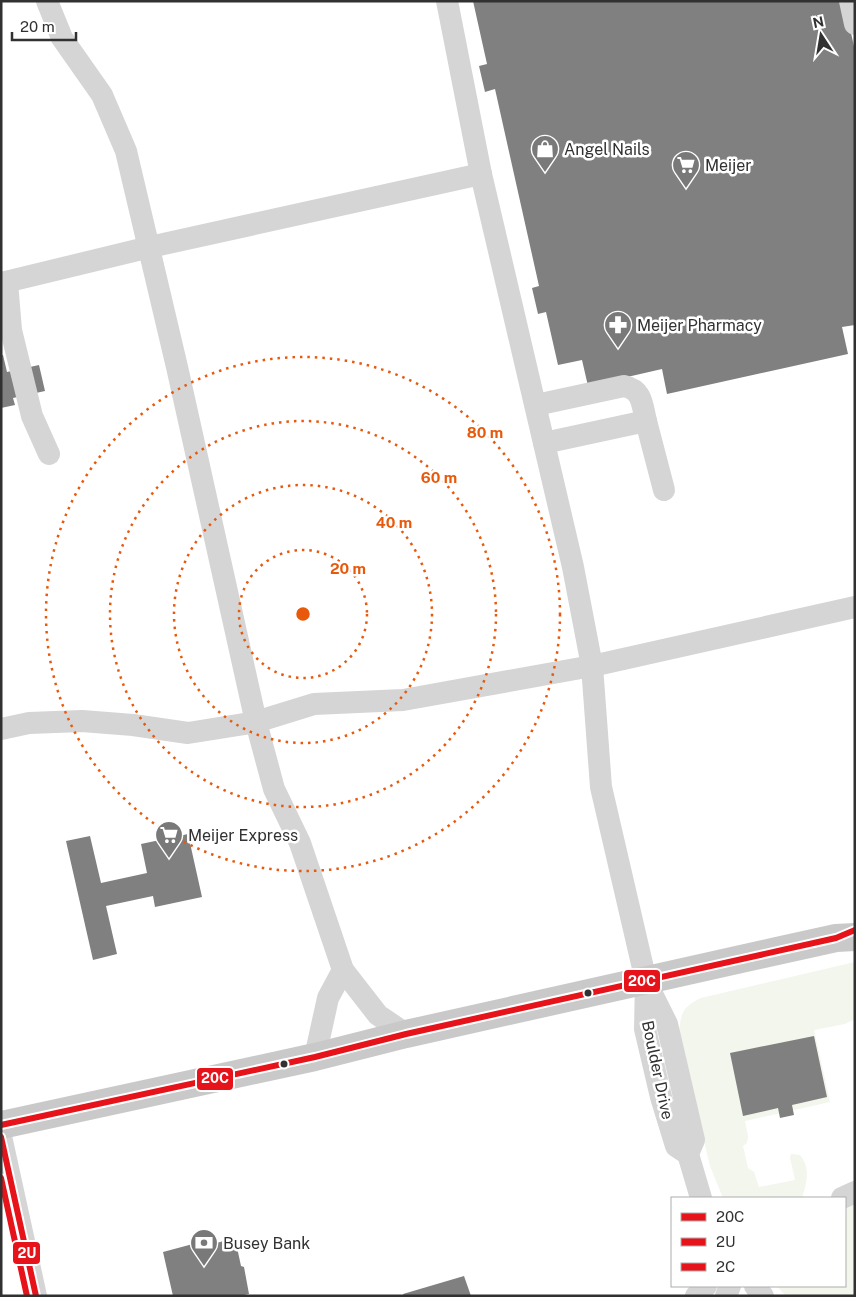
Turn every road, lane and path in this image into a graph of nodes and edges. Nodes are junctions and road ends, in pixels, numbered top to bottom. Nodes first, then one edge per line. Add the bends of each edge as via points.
1 (48, 1) edge
2 (447, 1) edge
3 (850, 1) edge
4 (855, 24) edge
5 (482, 174) junction
6 (150, 247) junction
7 (4, 283) edge
8 (536, 405) junction
9 (646, 421) junction
10 (544, 443) junction
11 (50, 454) dead end
12 (664, 490) dead end
13 (855, 607) edge
14 (592, 666) junction
15 (256, 722) junction
16 (1, 729) edge
17 (849, 935) edge
18 (343, 970) junction
19 (646, 981) junction
20 (406, 1034) junction
21 (315, 1057) junction
22 (1, 1125) edge
23 (1, 1136) edge
24 (701, 1197) edge
25 (705, 1287) edge
26 (36, 1296) edge
27 (696, 1296) edge

1 - 6 street via 62,38 102,95 126,151
2 - 5 street, Boulder Drive
3 - 4 street
5 - 6 street
5 - 8 street, Boulder Drive
6 - 7 street
6 - 15 street
7 - 11 street via 11,330 32,416
8 - 9 street via 624,386 632,388 640,396
8 - 10 street, Boulder Drive
9 - 10 street
9 - 12 street
10 - 14 street, Boulder Drive
13 - 14 street
14 - 15 street via 403,700 314,704
14 - 19 street, Boulder Drive via 601,787
15 - 16 street via 188,733 82,721 29,723
15 - 18 street via 274,789 300,843
17 - 19 main road
18 - 20 street via 378,1015
18 - 21 street via 328,998
19 - 20 main road
19 - 24 street, Boulder Drive via 667,1024 694,1140 688,1154
20 - 21 main road
21 - 22 main road
23 - 26 street
25 - 27 street

